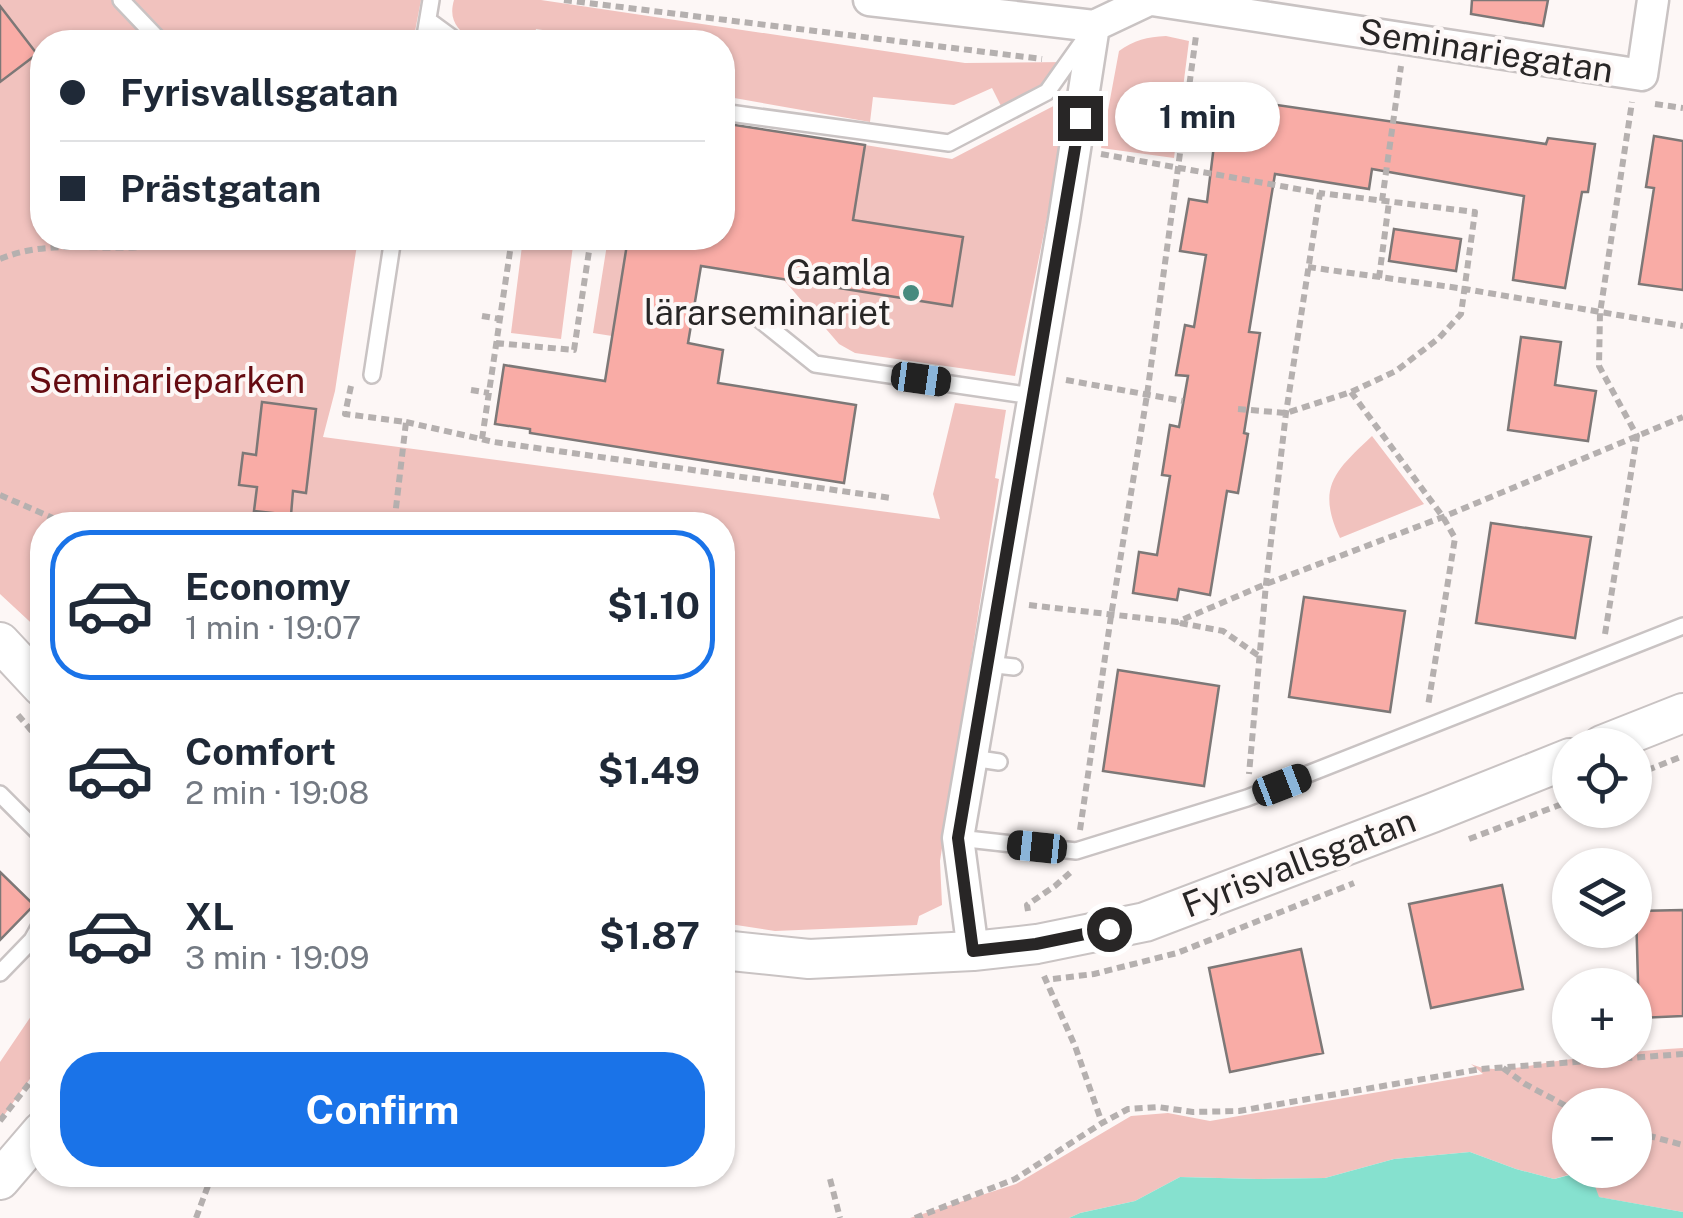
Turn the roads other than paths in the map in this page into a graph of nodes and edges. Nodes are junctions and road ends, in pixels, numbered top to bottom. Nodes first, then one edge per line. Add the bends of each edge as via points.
1 (121, 0) edge
2 (431, 0) edge
3 (871, 0) edge
4 (1151, 0) edge
5 (1653, 0) edge
6 (428, 20) junction
7 (1094, 26) junction
8 (150, 30) edge
9 (426, 30) edge
10 (442, 30) edge
11 (735, 114) edge
12 (391, 250) edge
13 (754, 315) dead end
14 (373, 368) road end
15 (1035, 386) junction
16 (1683, 626) edge
17 (0, 642) edge
18 (26, 697) edge
19 (1683, 712) edge
20 (1644, 728) edge
21 (1552, 765) edge
22 (0, 794) edge
23 (30, 824) edge
24 (958, 838) junction
25 (30, 942) edge
26 (735, 951) edge
27 (973, 951) junction
28 (0, 972) edge
29 (30, 1145) edge
30 (0, 1180) edge

1 - 8 lane
2 - 6 lane
3 - 7 street
4 - 5 street, Seminariegatan via 1637,88
4 - 7 street, Seminariegatan
6 - 9 lane
6 - 10 lane
7 - 11 lane via 1047,92 949,143
7 - 15 street via 1057,322
12 - 14 lane
13 - 15 lane via 815,364
15 - 24 street via 1036,437 998,601 1000,665 986,760
16 - 24 lane via 1247,798 1076,851
17 - 18 street
19 - 20 street
21 - 27 street, Fyrisvallsgatan via 1145,922
22 - 23 lane
24 - 27 street
25 - 28 lane
26 - 27 street, Fyrisvallsgatan via 809,959
29 - 30 street

